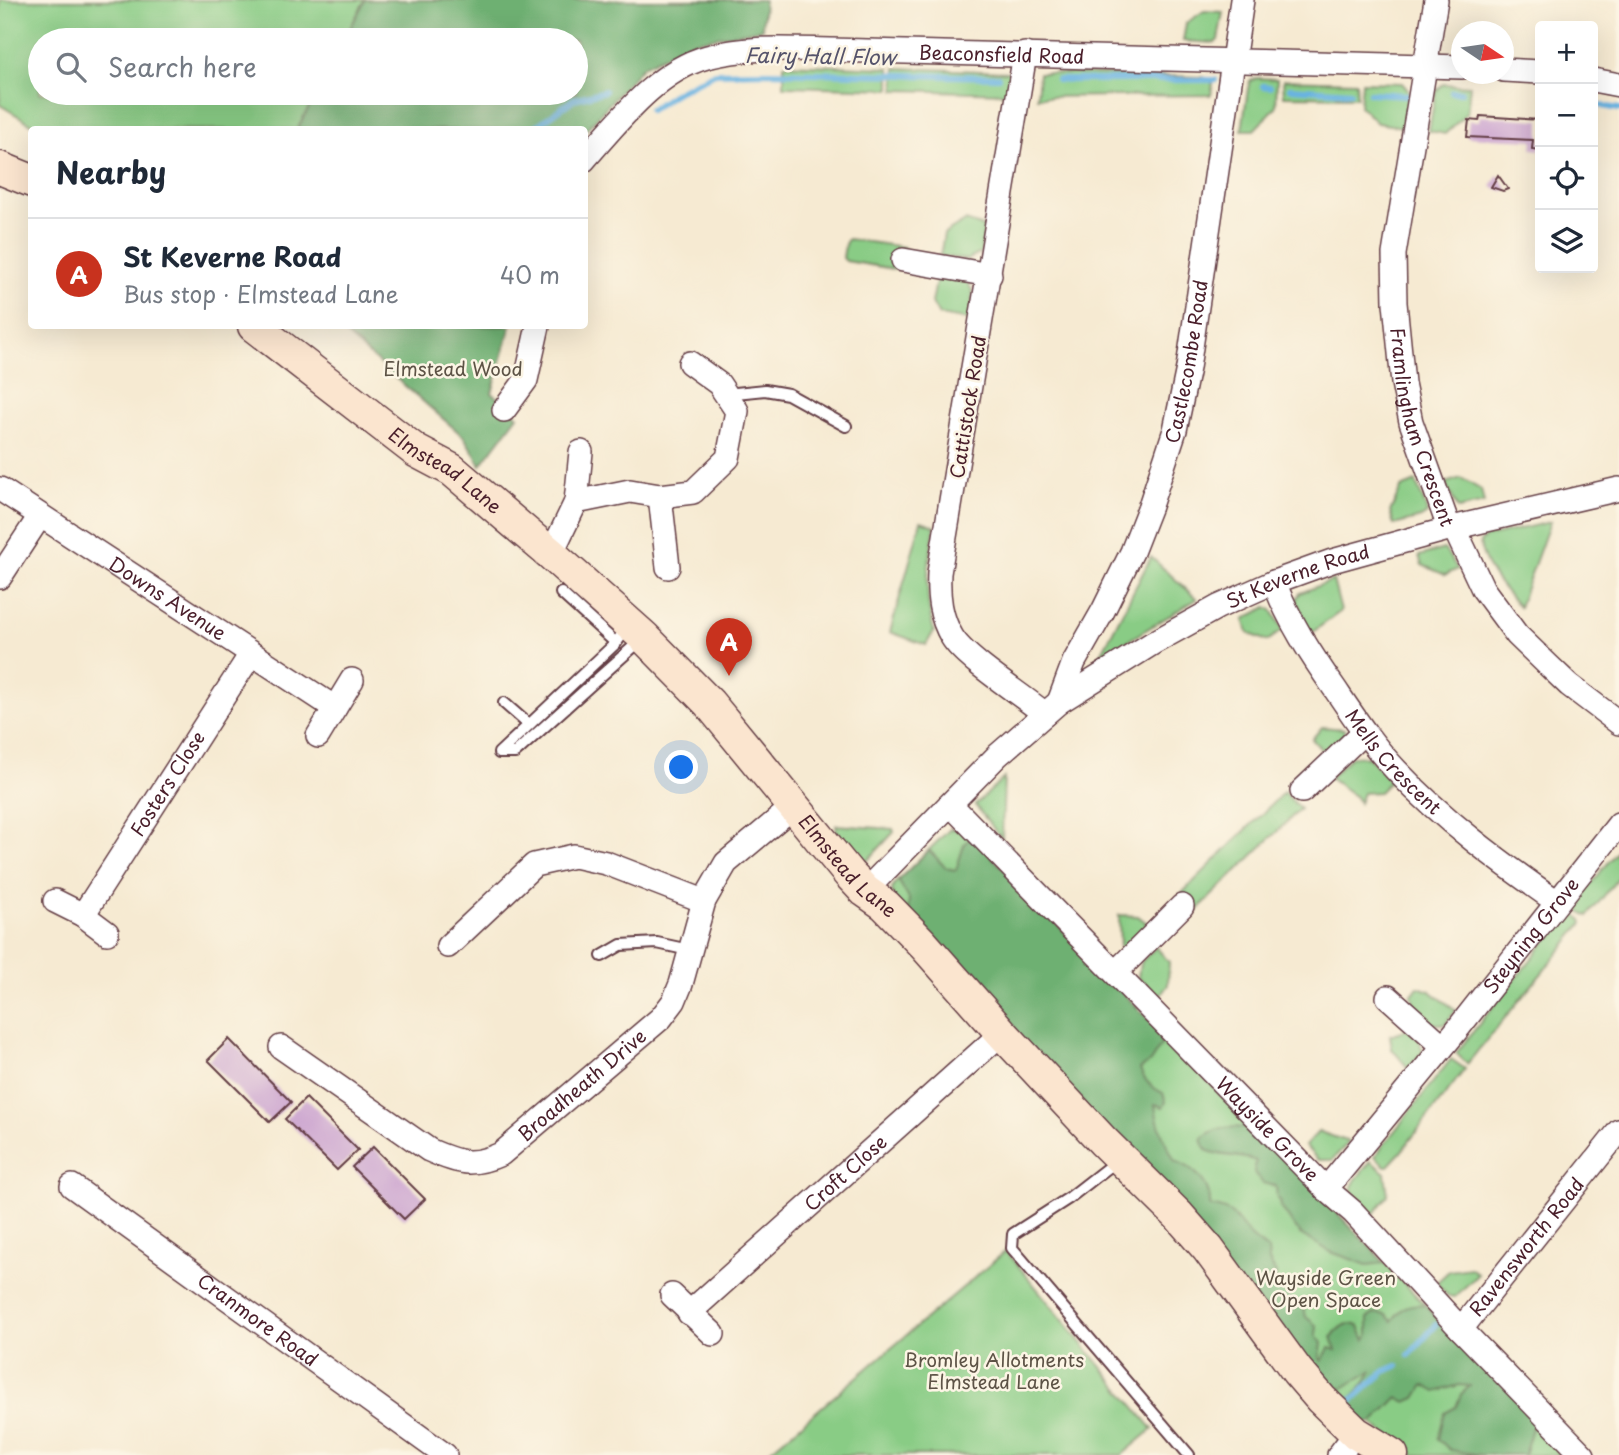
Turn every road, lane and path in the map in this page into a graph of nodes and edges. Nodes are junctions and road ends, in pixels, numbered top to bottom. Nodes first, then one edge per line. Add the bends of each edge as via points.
1 (1242, 0) edge
2 (1436, 0) edge
3 (1025, 54) junction
4 (1233, 60) junction
5 (1425, 66) junction
6 (1451, 67) edge
7 (1514, 70) edge
8 (1535, 72) edge
9 (1598, 81) edge
10 (1619, 85) edge
11 (588, 156) edge
12 (0, 168) edge
13 (28, 179) edge
14 (903, 260) dead end
15 (990, 275) junction
16 (258, 329) edge
17 (537, 329) edge
18 (690, 363) dead end
19 (726, 394) junction
20 (504, 410) dead end
21 (846, 426) dead end
22 (581, 452) dead end
23 (0, 489) edge
24 (1619, 489) edge
25 (660, 496) junction
26 (576, 502) junction
27 (40, 516) junction
28 (1452, 528) junction
29 (551, 554) junction
30 (668, 567) dead end
31 (0, 577) edge
32 (1274, 582) junction
33 (561, 593) dead end
34 (630, 635) junction
35 (251, 654) junction
36 (352, 680) dead end
37 (504, 703) dead end
38 (334, 708) junction
39 (1052, 708) junction
40 (1619, 723) edge
41 (528, 724) junction
42 (1364, 732) junction
43 (318, 736) dead end
44 (1302, 791) dead end
45 (951, 805) junction
46 (794, 806) junction
47 (1619, 824) edge
48 (865, 891) junction
49 (55, 901) dead end
50 (704, 901) junction
51 (1557, 902) junction
52 (1182, 906) dead end
53 (83, 915) junction
54 (107, 933) dead end
55 (448, 946) dead end
56 (689, 950) junction
57 (602, 956) dead end
58 (1116, 972) junction
59 (1388, 997) dead end
60 (1002, 1033) junction
61 (1443, 1046) junction
62 (281, 1047) dead end
63 (1619, 1131) edge
64 (1120, 1159) junction
65 (72, 1186) dead end
66 (1326, 1189) junction
67 (672, 1295) dead end
68 (689, 1313) junction
69 (1461, 1329) junction
70 (713, 1334) dead end
71 (1348, 1444) edge
72 (445, 1455) edge
73 (1189, 1455) edge
74 (1392, 1455) edge
75 (1583, 1455) edge

1 - 4 street, Castlecombe Road
2 - 5 street, Framlingham Crescent
3 - 4 street, Beaconsfield Road
3 - 11 street, Beaconsfield Road via 763,49 704,58 650,90
3 - 15 street, Cattistock Road
4 - 5 street, Beaconsfield Road
4 - 39 street, Castlecombe Road via 1175,430 1132,552
5 - 6 street, Beaconsfield Road
5 - 28 street, Framlingham Crescent via 1396,237 1395,303 1411,422
7 - 8 street
9 - 10 street
12 - 13 street
14 - 15 street
15 - 39 street, Cattistock Road via 939,573 939,600 943,619 959,647
16 - 29 street, Elmstead Lane via 416,451 452,470
17 - 20 street via 526,380
18 - 19 street
19 - 21 lane via 765,390 788,394
19 - 25 street via 737,411 729,458 692,492
22 - 26 street
23 - 27 street, Downs Avenue
24 - 28 street, St Keverne Road
25 - 26 street via 630,491
25 - 30 street
26 - 29 street
27 - 31 street
27 - 35 street, Downs Avenue
28 - 32 street, St Keverne Road
28 - 40 street, Framlingham Crescent via 1483,589 1517,635 1569,685
29 - 34 street, Elmstead Lane
32 - 39 street, St Keverne Road via 1153,643
32 - 42 street, Mells Crescent via 1296,630
33 - 34 lane
34 - 41 lane
34 - 41 lane via 515,753 499,752
34 - 46 street, Elmstead Lane via 709,703
35 - 38 street, Downs Avenue
35 - 53 street, Fosters Close
36 - 38 street
37 - 41 lane
38 - 43 street
39 - 45 street, St Keverne Road via 998,755
42 - 44 street
42 - 51 street, Mells Crescent via 1447,820
45 - 48 street, St Keverne Road
45 - 58 street, Wayside Grove
46 - 48 street, Elmstead Lane
46 - 50 street, Broadheath Drive via 726,863
47 - 51 street, Steyning Grove
48 - 60 street, Elmstead Lane via 923,944
49 - 53 street
50 - 55 street via 606,863 574,856 534,865
50 - 56 street, Broadheath Drive
51 - 61 street, Steyning Grove
52 - 58 street
53 - 54 street
56 - 57 lane via 657,943 621,944
56 - 62 street, Broadheath Drive via 681,985 661,1018 501,1154 481,1163 451,1160 429,1150
58 - 66 street, Wayside Grove
59 - 61 street
60 - 64 street, Elmstead Lane
60 - 68 street, Croft Close
61 - 66 street, Steyning Grove
63 - 69 street, Ravensworth Road
64 - 71 street, Elmstead Lane via 1208,1249
64 - 73 lane via 1013,1234 1012,1248
65 - 72 street, Cranmore Road
66 - 69 street, Wayside Grove
67 - 68 street
68 - 70 street
69 - 75 street, Wayside Grove
71 - 74 street, Elmstead Lane

